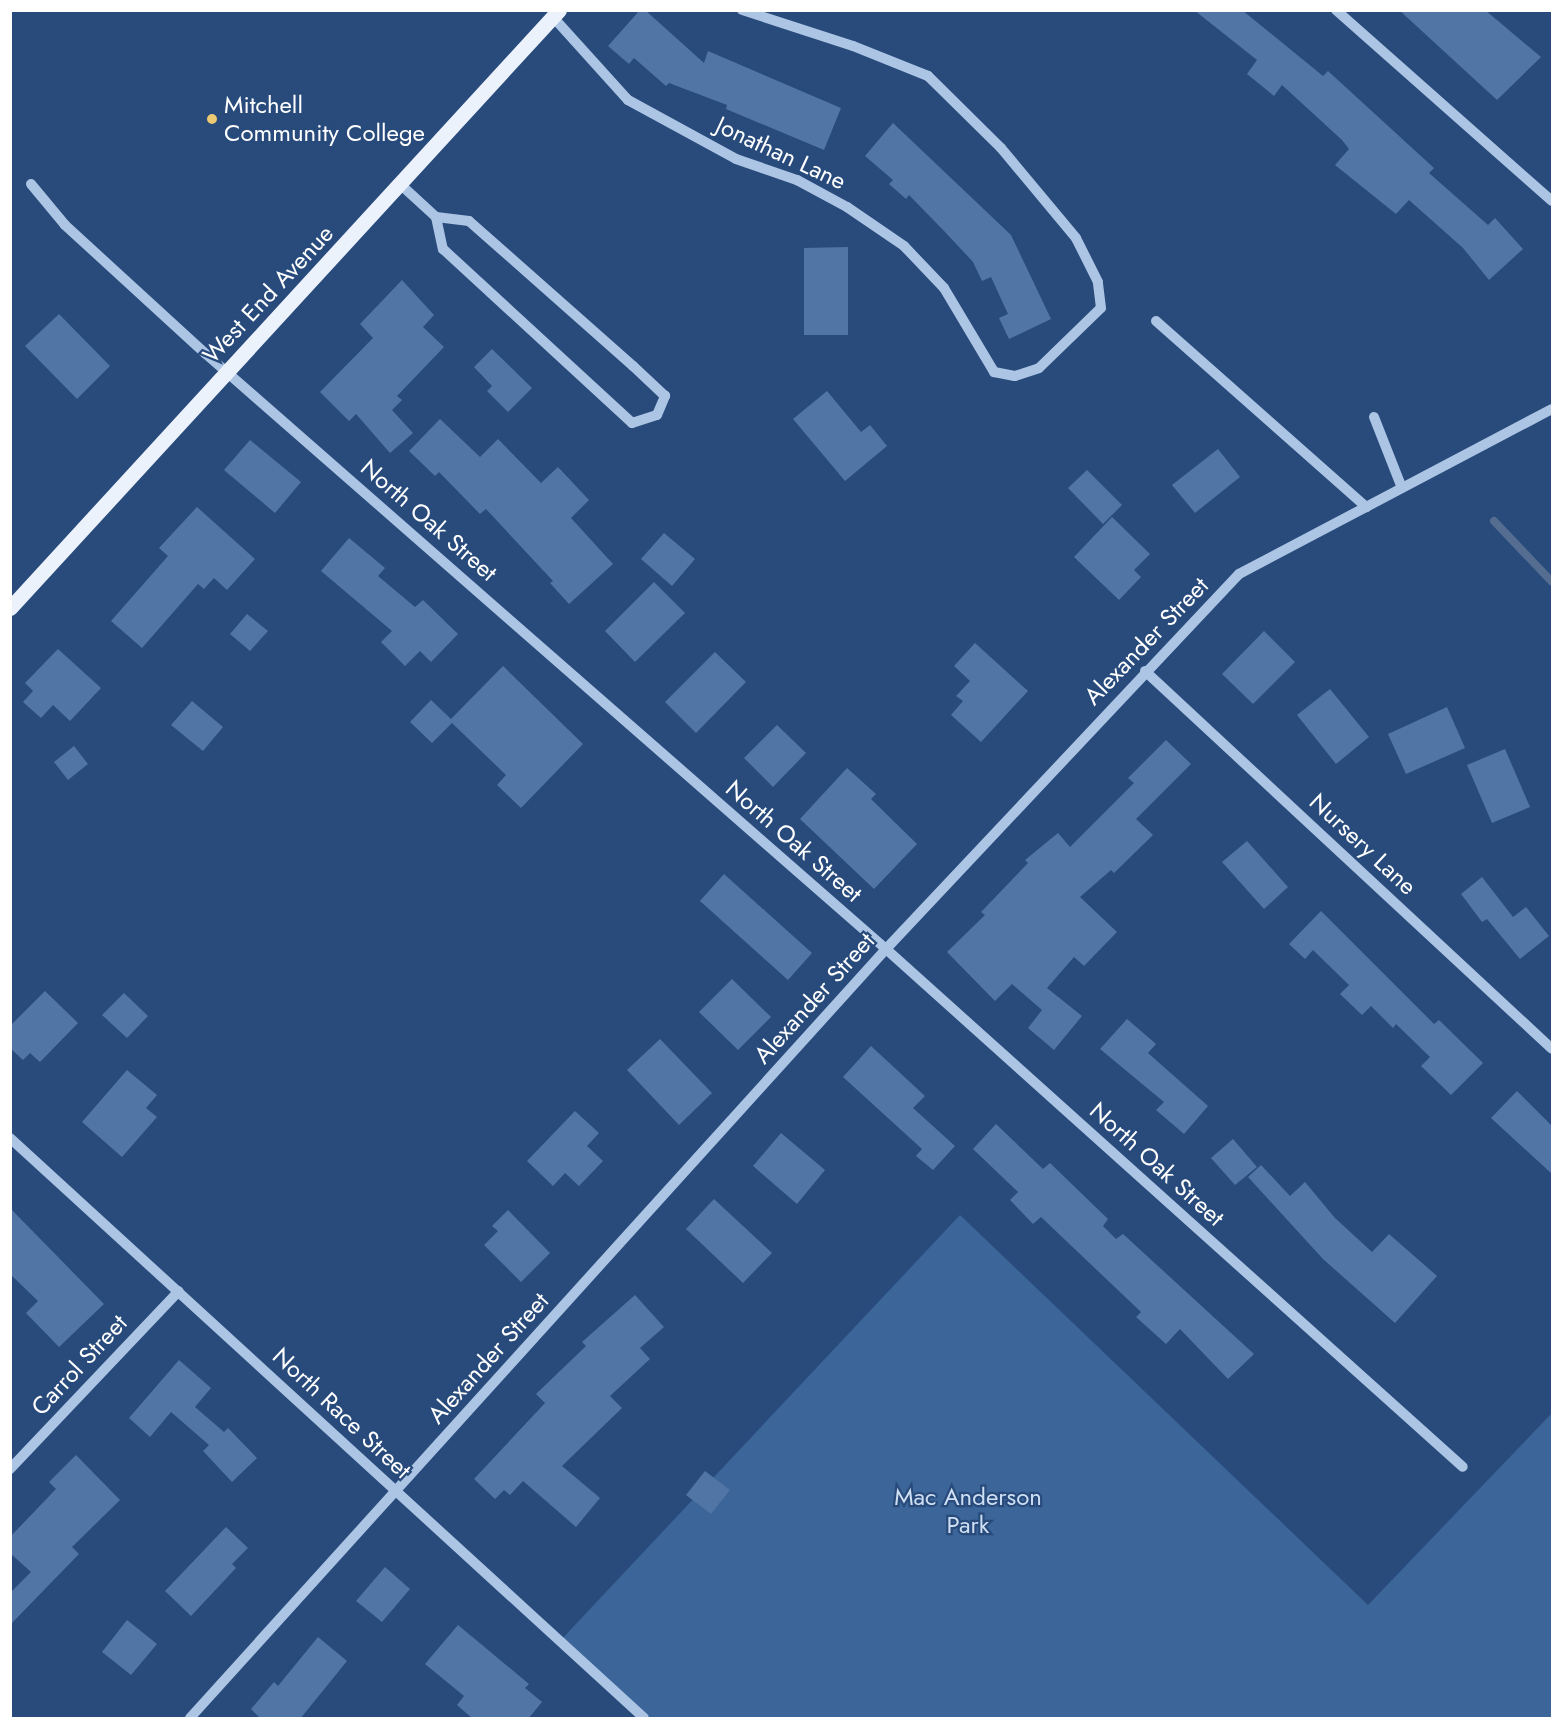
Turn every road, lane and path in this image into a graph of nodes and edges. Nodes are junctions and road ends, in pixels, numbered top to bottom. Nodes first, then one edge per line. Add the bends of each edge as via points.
1 (742, 10) edge
2 (1336, 10) edge
3 (556, 14) edge
4 (31, 184) dead end
5 (400, 184) junction
6 (1552, 201) edge
7 (436, 217) junction
8 (1156, 321) dead end
9 (228, 371) junction
10 (1552, 409) edge
11 (1374, 417) dead end
12 (1402, 488) junction
13 (1366, 507) junction
14 (10, 608) edge
15 (1145, 671) junction
16 (886, 949) junction
17 (1552, 1048) edge
18 (10, 1138) edge
19 (179, 1291) junction
20 (1463, 1467) dead end
21 (10, 1468) edge
22 (396, 1491) junction
23 (190, 1719) edge
24 (644, 1719) edge

1 - 3 street, Jonathan Lane via 853,46 928,76 1001,148 1076,238 1098,282 1101,308 1039,368 1015,376 994,372 944,288 904,246 847,207 797,180 736,159 628,100
2 - 6 street
3 - 5 main road, West End Avenue
4 - 9 street, North Oak Street via 65,225
5 - 7 street
5 - 9 main road, West End Avenue
7 - 7 street via 443,249 632,423 657,415 665,396 633,366 469,221
8 - 13 street
9 - 14 main road, West End Avenue
9 - 16 street, North Oak Street
10 - 12 street, Alexander Street
11 - 12 street
12 - 13 street, Alexander Street
13 - 15 street, Alexander Street via 1239,574
15 - 16 street, Alexander Street
15 - 17 street, Nursery Lane
16 - 20 street, North Oak Street
16 - 22 street, Alexander Street
18 - 19 street, North Race Street
19 - 21 street, Carrol Street
19 - 22 street, North Race Street
22 - 23 street, Alexander Street
22 - 24 street, North Race Street

